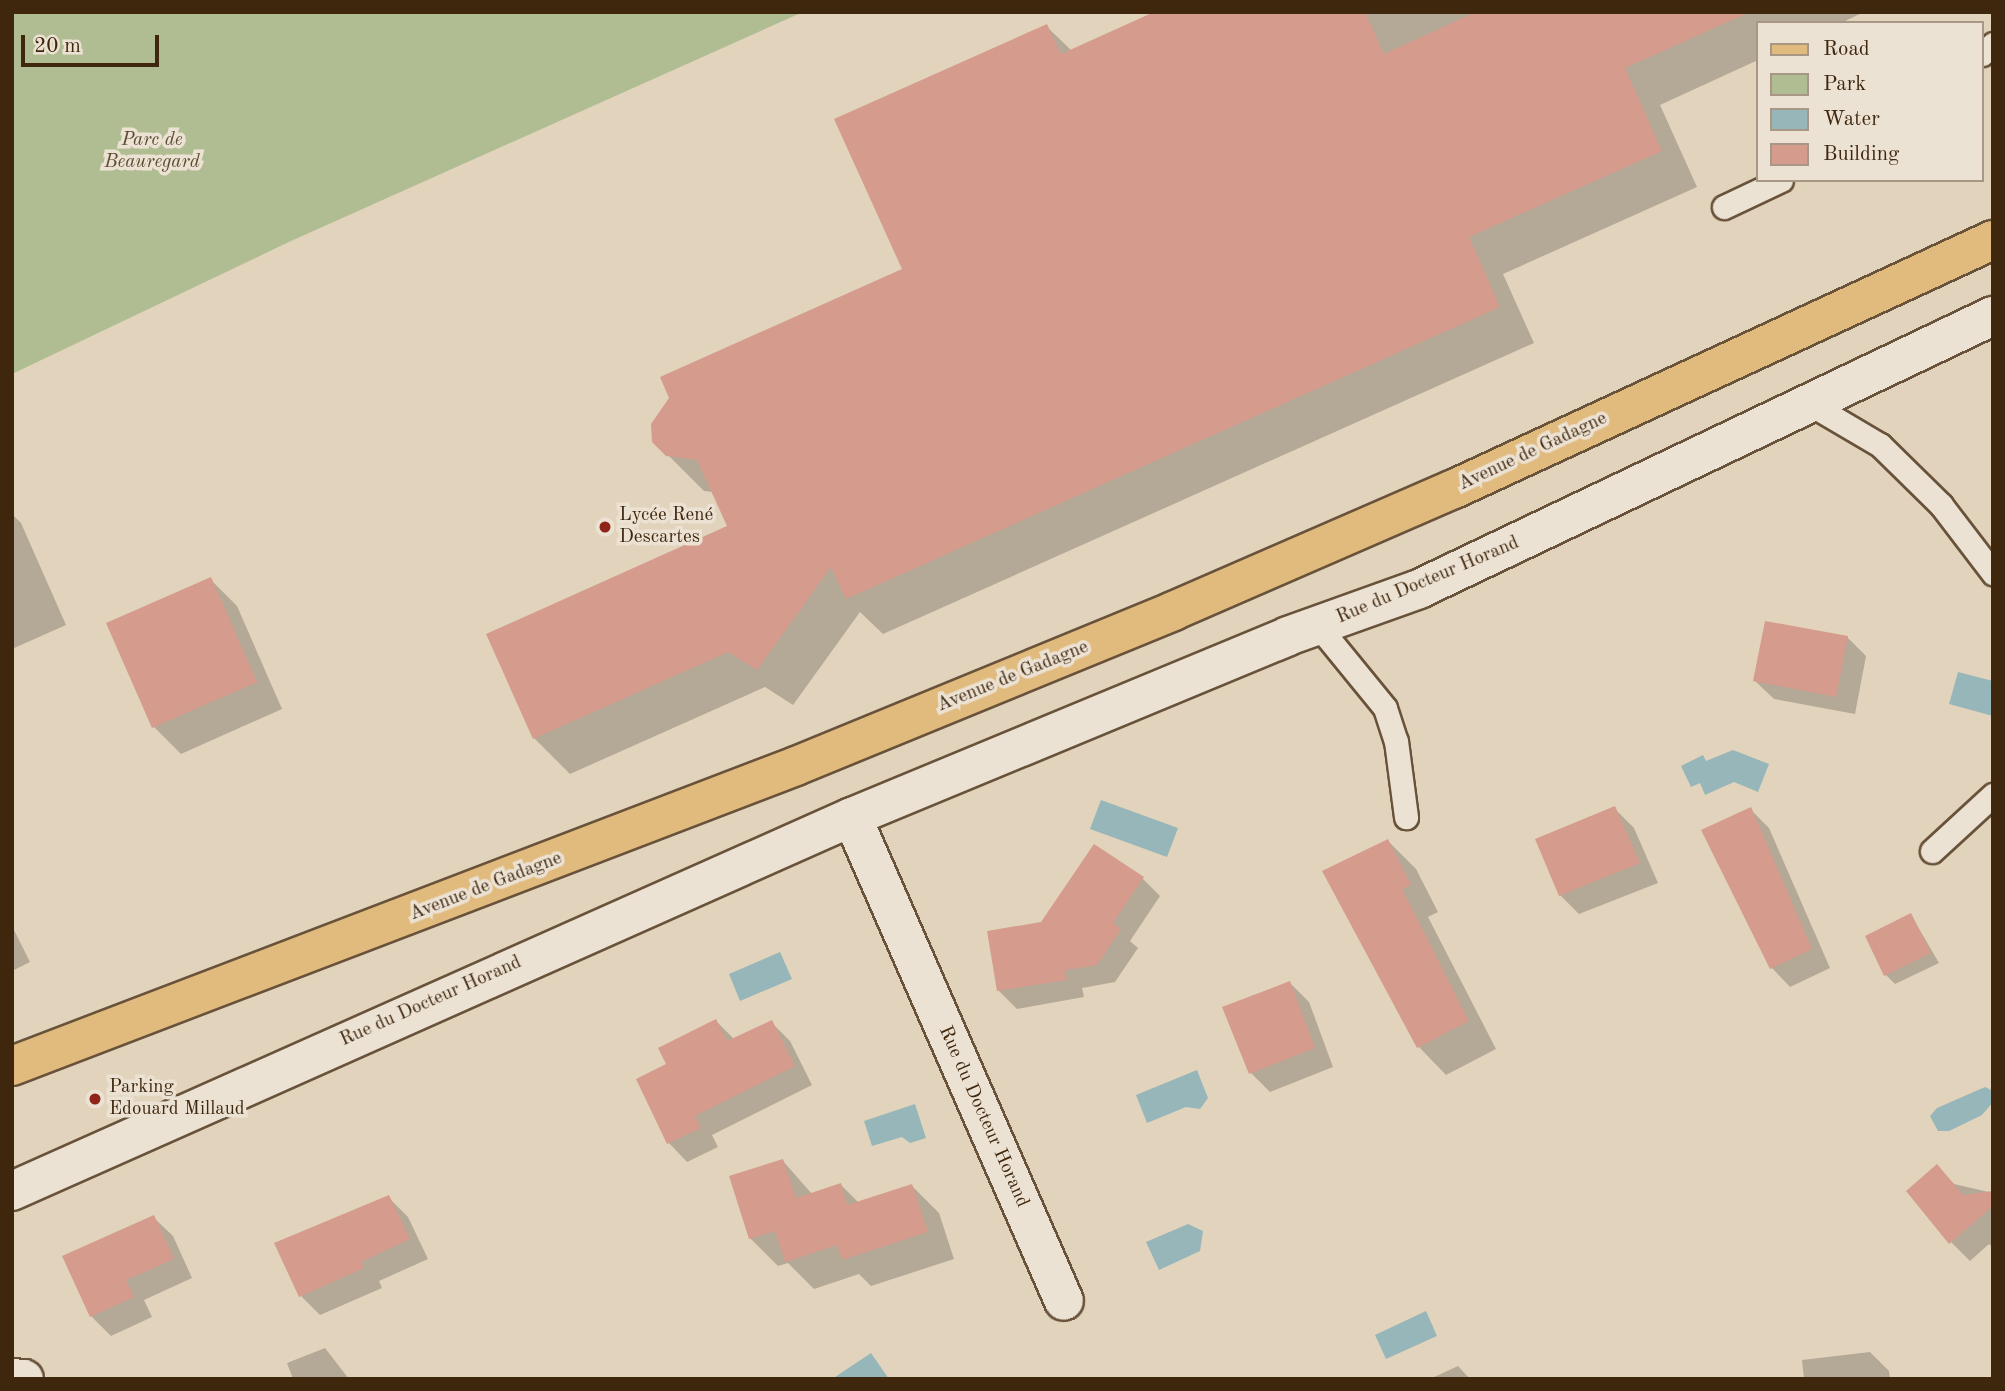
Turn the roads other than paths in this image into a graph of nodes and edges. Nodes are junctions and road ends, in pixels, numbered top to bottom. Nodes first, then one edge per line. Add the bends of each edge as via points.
1 (1777, 182) edge
2 (1724, 207) dead end
3 (1993, 240) edge
4 (1993, 316) edge
5 (1812, 405) junction
6 (1993, 573) edge
7 (1319, 628) junction
8 (1993, 795) edge
9 (852, 817) junction
10 (1406, 817) dead end
11 (1932, 851) dead end
12 (12, 1066) edge
13 (12, 1191) edge
14 (1064, 1301) dead end
15 (12, 1378) edge
16 (24, 1379) edge

1 - 2 lane
3 - 12 main road, Avenue de Gadagne via 1454,489 1173,611 796,766
4 - 5 street, Rue du Docteur Horand
5 - 6 lane via 1880,445 1941,505
5 - 7 street, Rue du Docteur Horand via 1419,589
7 - 9 street, Rue du Docteur Horand
7 - 10 lane via 1385,708 1396,741
8 - 11 lane
9 - 13 street, Rue du Docteur Horand
9 - 14 street, Rue du Docteur Horand
15 - 16 street

